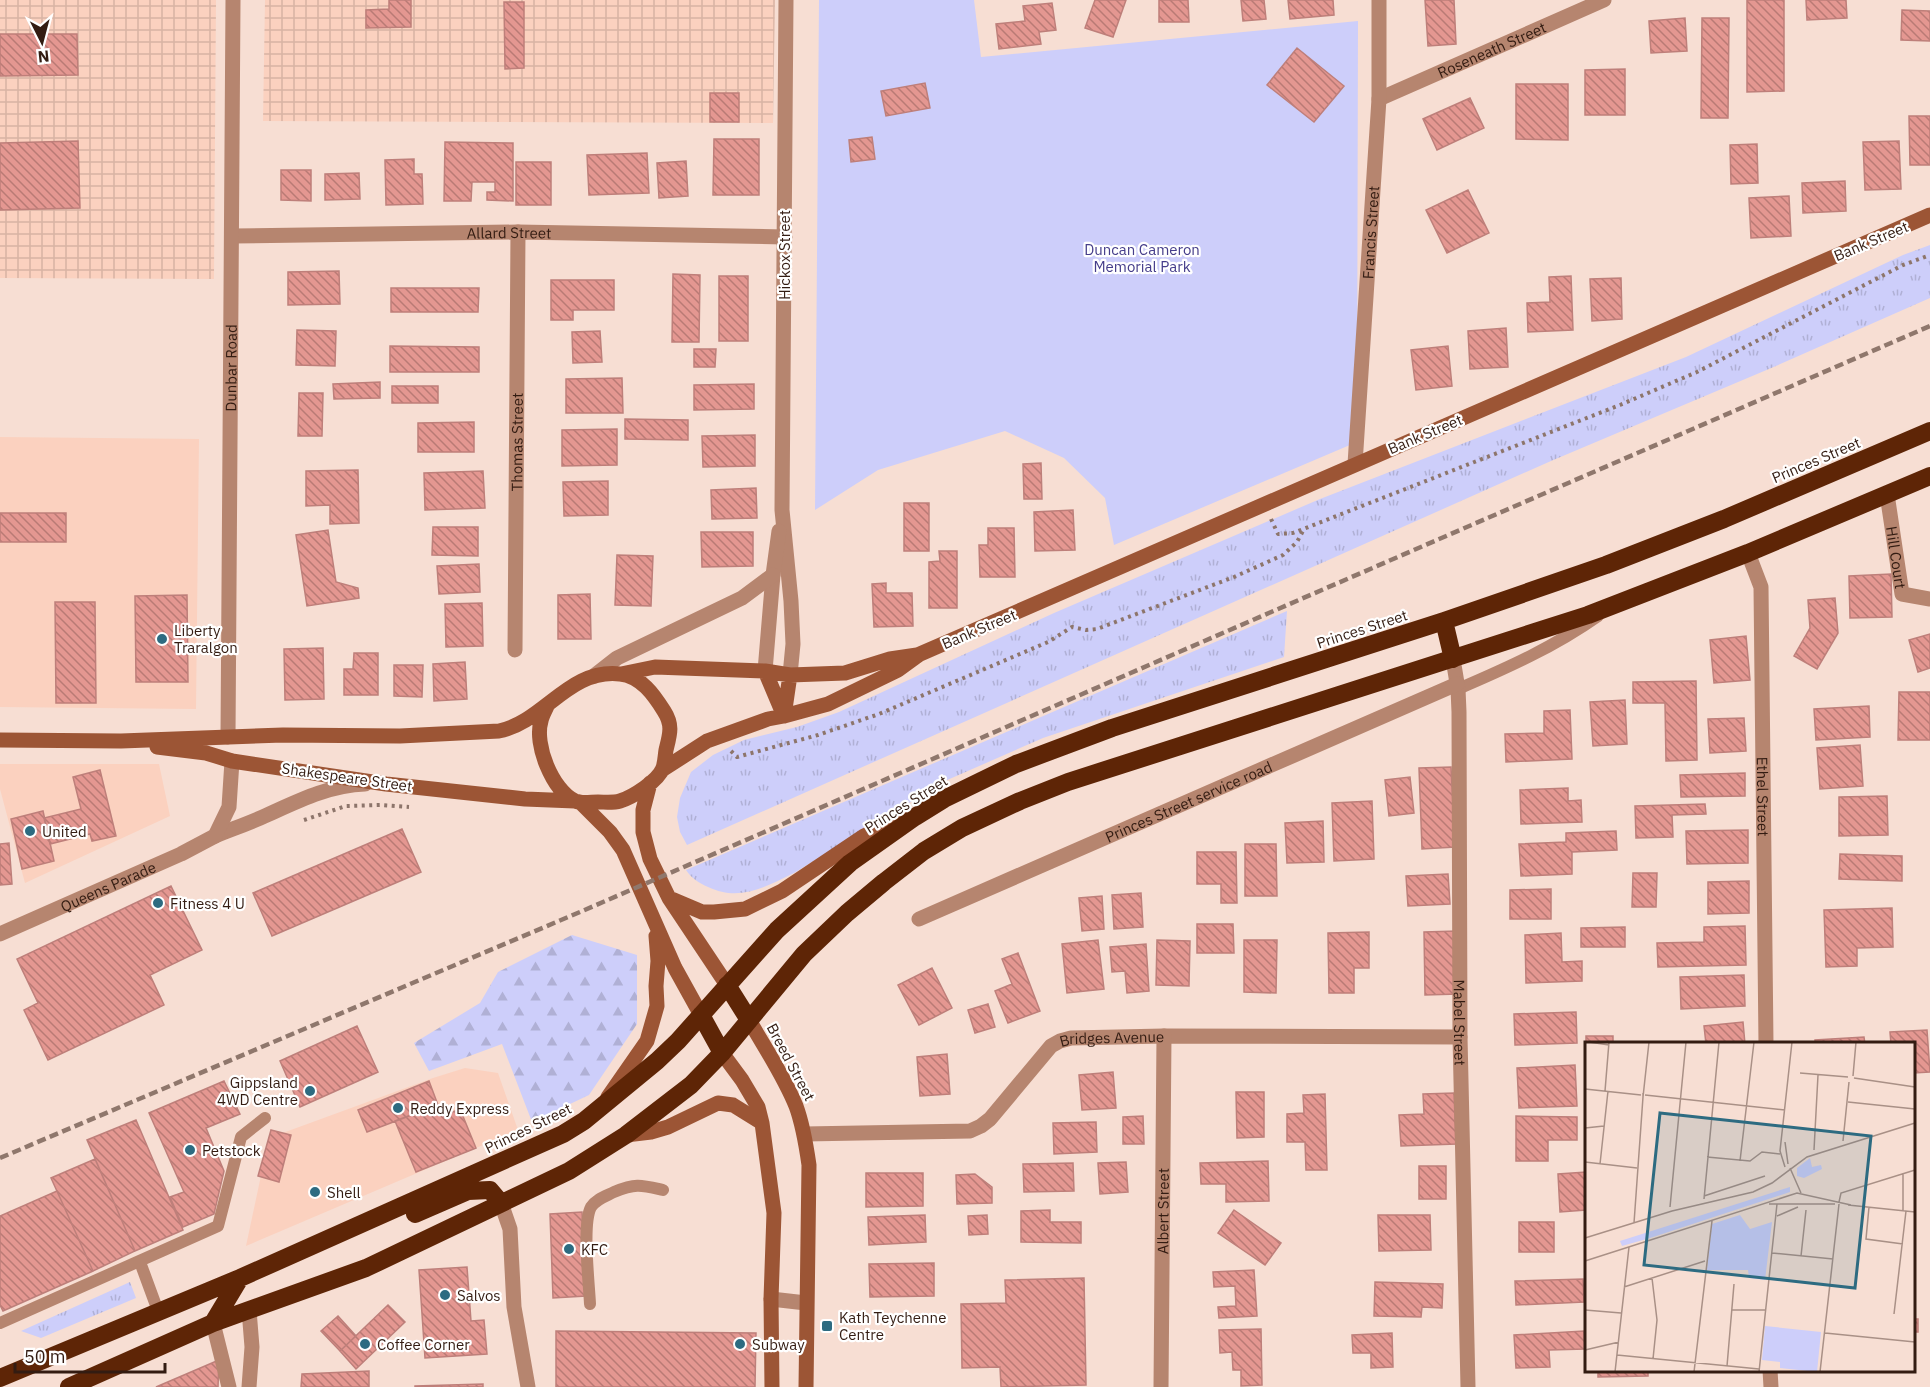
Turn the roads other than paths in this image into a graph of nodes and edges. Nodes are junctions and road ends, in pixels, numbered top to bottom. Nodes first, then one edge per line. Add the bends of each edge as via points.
1 (233, 0) edge
2 (786, 0) edge
3 (1379, 0) edge
4 (1604, 0) edge
5 (1379, 99) junction
6 (1930, 215) edge
7 (518, 232) junction
8 (233, 236) junction
9 (784, 237) junction
10 (1930, 430) edge
11 (1355, 464) junction
12 (1930, 476) edge
13 (1887, 494) junction
14 (782, 510) junction
15 (1748, 553) junction
16 (772, 575) junction
17 (790, 579) junction
18 (1930, 599) edge
19 (1616, 604) junction
20 (1444, 621) junction
21 (515, 650) dead end
22 (920, 654) junction
23 (1453, 659) junction
24 (765, 671) junction
25 (621, 674) junction
26 (790, 675) junction
27 (594, 676) junction
28 (1458, 687) junction
29 (548, 704) junction
30 (784, 716) junction
31 (228, 737) junction
32 (0, 740) edge
33 (122, 741) junction
34 (232, 761) junction
35 (662, 770) junction
36 (650, 783) junction
37 (386, 784) junction
38 (944, 799) junction
39 (578, 801) junction
40 (215, 837) junction
41 (669, 898) junction
42 (919, 919) dead end
43 (654, 921) junction
44 (0, 934) edge
45 (727, 985) junction
46 (701, 1015) junction
47 (749, 1020) junction
48 (1164, 1036) junction
49 (1460, 1037) junction
50 (1766, 1042) edge
51 (722, 1053) junction
52 (603, 1104) junction
53 (265, 1118) dead end
54 (762, 1123) junction
55 (805, 1134) junction
56 (626, 1135) junction
57 (663, 1190) dead end
58 (501, 1203) junction
59 (306, 1248) junction
60 (140, 1262) junction
61 (240, 1278) junction
62 (771, 1299) junction
63 (806, 1303) junction
64 (590, 1304) dead end
65 (249, 1310) junction
66 (158, 1311) junction
67 (0, 1323) edge
68 (213, 1323) junction
69 (1770, 1372) edge
70 (0, 1378) edge
71 (69, 1387) edge
72 (229, 1387) edge
73 (249, 1387) edge
74 (528, 1387) edge
75 (772, 1387) edge
76 (807, 1387) edge
77 (1161, 1387) edge
78 (1468, 1387) edge
79 (1771, 1387) edge

1 - 8 street, Dunbar Road
2 - 9 street, Hickox Street
3 - 5 street, Francis Street
4 - 5 street, Roseneath Street
5 - 11 street, Francis Street
6 - 11 main road, Bank Street
7 - 8 street, Allard Street
7 - 9 street, Allard Street
7 - 21 street, Thomas Street
8 - 31 street, Dunbar Road
9 - 14 street, Hickox Street
10 - 20 highway, Princes Street via 1724,519
11 - 22 main road, Bank Street
12 - 13 highway
13 - 15 highway
13 - 18 street, Hill Court via 1902,594
14 - 16 street, Hickox Street
14 - 17 street, Hickox Street
15 - 19 highway
15 - 50 street, Ethel Street via 1761,587
16 - 17 street
16 - 24 street, Hickox Street
16 - 27 street via 742,598 617,658
17 - 26 street, Hickox Street
19 - 23 highway
19 - 28 lane, Princes Street service road via 1514,666
20 - 23 highway
20 - 38 highway, Princes Street via 1112,728 1016,764
22 - 26 main road, Bank Street via 890,658 845,673
22 - 30 main road, Bank Street via 898,670 828,704
23 - 28 street, Mabel Street
23 - 47 highway via 1068,782 963,828 924,851 847,913 804,954
24 - 25 main road, Bank Street via 654,667
24 - 26 main road, Bank Street
24 - 30 main road, Hickox Street
25 - 27 main road
25 - 35 main road via 640,681 667,715 671,728
26 - 30 main road, Hickox Street
27 - 29 main road via 575,683
28 - 42 street, Princes Street service road
28 - 49 street, Mabel Street
29 - 31 main road, Shakespeare Street via 513,728 483,733
29 - 39 main road via 540,721 543,753 560,789
30 - 35 main road, Bank Street via 768,718 707,741
31 - 33 main road, Shakespeare Street
31 - 34 main road
32 - 33 main road, Shakespeare Street
33 - 34 main road, Shakespeare Street via 206,753
34 - 37 main road, Shakespeare Street
34 - 40 street via 229,807
35 - 36 main road
36 - 39 main road via 619,801
36 - 41 main road, Breed Street via 643,832 650,859
37 - 39 main road, Shakespeare Street
37 - 40 street, Queens Parade via 335,788
38 - 41 main road via 864,836 782,891 745,909 702,912
38 - 45 highway, Princes Street via 849,863 777,930
39 - 43 main road via 623,850
40 - 44 street, Queens Parade
41 - 45 main road, Breed Street
43 - 46 main road
43 - 52 main road via 657,1006 647,1041
45 - 46 highway, Princes Street
45 - 47 highway, Breed Street
46 - 51 highway
46 - 52 highway, Princes Street via 657,1061
47 - 51 highway
47 - 55 main road, Breed Street via 796,1106
48 - 49 street, Bridges Avenue
48 - 55 street, Bridges Avenue via 1060,1041 1043,1054 990,1119 970,1131
48 - 77 street, Albert Street
49 - 78 street, Mabel Street
51 - 54 main road via 758,1107
51 - 56 highway via 691,1085
52 - 59 highway, Princes Street via 563,1134
53 - 60 lane via 241,1137 218,1226
54 - 56 main road via 733,1105 717,1103 651,1132
54 - 62 main road via 774,1213
55 - 63 main road, Breed Street via 809,1165
56 - 58 highway via 569,1171
57 - 64 lane via 640,1184 627,1187 596,1200 591,1207 587,1227
58 - 59 highway via 490,1190 468,1191 356,1239
58 - 65 highway via 366,1268
58 - 74 street via 510,1229 514,1307
59 - 61 highway, Princes Street
60 - 66 lane
60 - 67 lane
61 - 65 highway
61 - 66 highway, Princes Street
61 - 68 highway
62 - 63 street
62 - 75 main road
63 - 76 main road, Breed Street
65 - 68 highway
65 - 73 street
66 - 70 highway, Princes Street
68 - 71 highway
68 - 72 street
69 - 79 street

